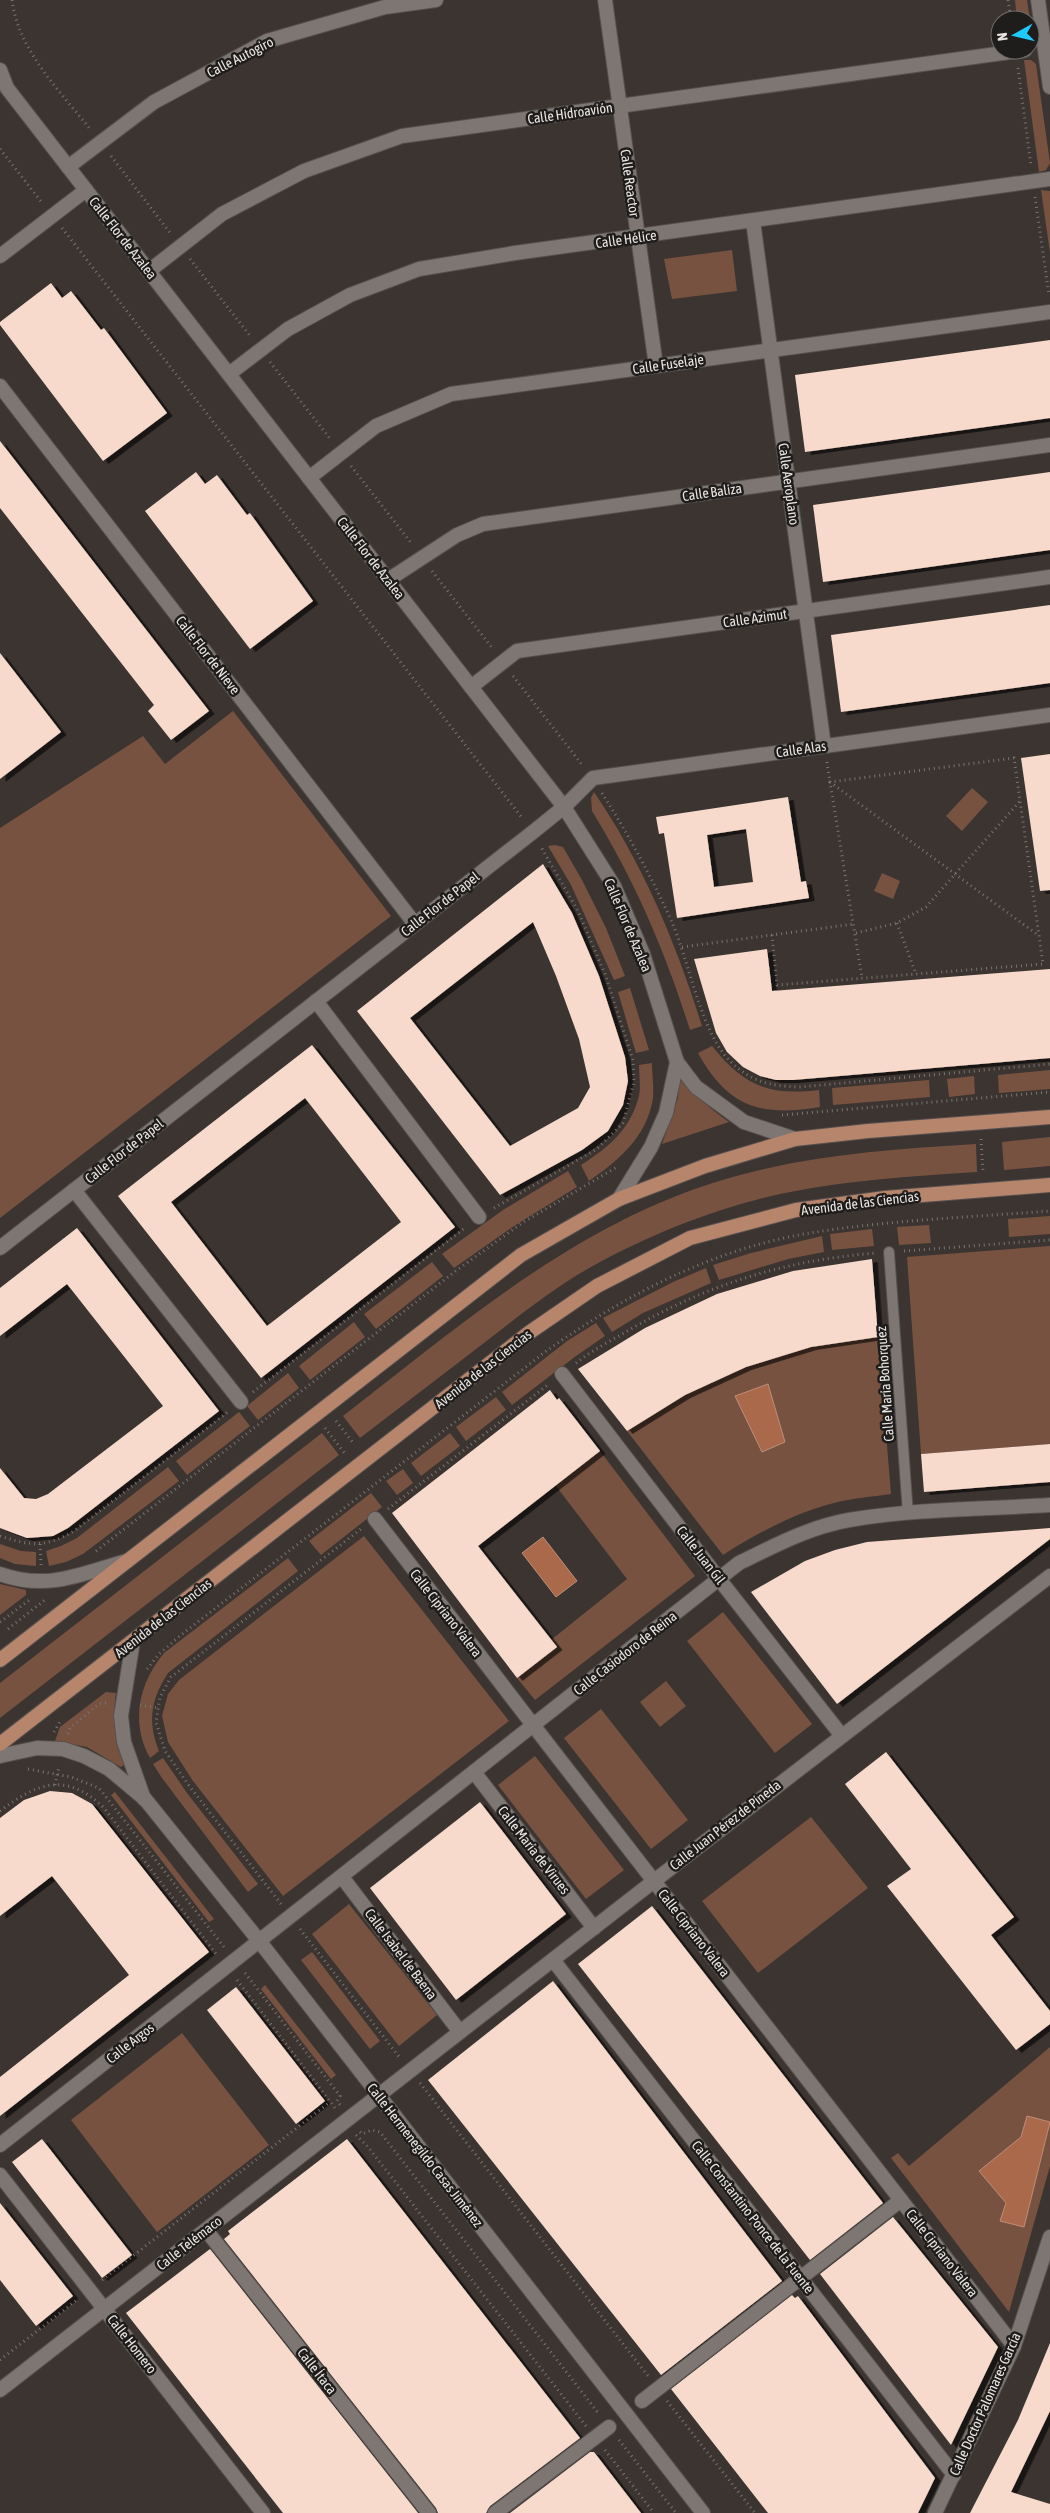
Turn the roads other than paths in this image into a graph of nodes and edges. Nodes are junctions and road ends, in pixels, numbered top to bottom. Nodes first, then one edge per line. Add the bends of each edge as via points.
1 (436, 0) edge
2 (605, 0) edge
3 (1038, 0) edge
4 (1040, 48) edge
5 (1044, 48) junction
6 (990, 55) edge
7 (0, 70) edge
8 (3, 85) edge
9 (1050, 87) edge
10 (620, 106) junction
11 (68, 167) junction
12 (1050, 179) edge
13 (86, 190) junction
14 (753, 221) junction
15 (638, 237) junction
16 (0, 256) edge
17 (149, 271) junction
18 (1050, 312) edge
19 (770, 350) junction
20 (656, 366) junction
21 (229, 374) junction
22 (0, 386) edge
23 (1050, 445) edge
24 (309, 478) junction
25 (788, 481) junction
26 (1050, 577) edge
27 (388, 580) junction
28 (806, 611) junction
29 (471, 687) junction
30 (1050, 715) edge
31 (824, 746) junction
32 (564, 807) junction
33 (415, 924) junction
34 (316, 1001) junction
35 (677, 1062) junction
36 (1050, 1117) edge
37 (795, 1140) junction
38 (1050, 1185) edge
39 (74, 1190) junction
40 (619, 1199) junction
41 (479, 1216) road end
42 (0, 1248) edge
43 (889, 1252) road end
44 (562, 1374) road end
45 (240, 1402) road end
46 (1050, 1506) edge
47 (908, 1514) junction
48 (375, 1519) road end
49 (128, 1560) junction
50 (0, 1574) edge
51 (1050, 1576) edge
52 (719, 1578) junction
53 (133, 1641) junction
54 (0, 1660) edge
55 (533, 1725) junction
56 (842, 1736) junction
57 (0, 1744) edge
58 (0, 1756) edge
59 (474, 1772) junction
60 (145, 1799) junction
61 (342, 1877) junction
62 (654, 1881) junction
63 (594, 1928) junction
64 (260, 1942) junction
65 (553, 1960) junction
66 (460, 2032) junction
67 (379, 2095) junction
68 (0, 2144) edge
69 (0, 2175) edge
70 (901, 2200) junction
71 (206, 2230) junction
72 (1050, 2237) edge
73 (801, 2278) junction
74 (105, 2309) junction
75 (1014, 2346) junction
76 (0, 2390) edge
77 (642, 2401) dead end
78 (609, 2427) road end
79 (954, 2475) junction
80 (263, 2513) edge
81 (429, 2513) edge
82 (495, 2513) edge
83 (703, 2513) edge
84 (935, 2513) edge

1 - 11 street, Calle Autogiro via 385,7 267,41 154,102
2 - 10 street, Calle Reactor
3 - 5 street
4 - 5 street
5 - 9 street
6 - 10 street, Calle Hidroavión
7 - 8 street, Calle Flor de Azalea
8 - 11 street, Calle Flor de Azalea
10 - 15 street, Calle Reactor
10 - 17 street, Calle Hidroavión via 402,136 304,170 222,214
11 - 13 street, Calle Flor de Azalea
12 - 14 street, Calle Hélice
13 - 16 street
13 - 17 street, Calle Flor de Azalea
14 - 15 street, Calle Hélice
14 - 19 street, Calle Aeroplano
15 - 20 street, Calle Reactor
15 - 21 street, Calle Hélice via 419,269 350,295 288,329
17 - 21 street, Calle Flor de Azalea
18 - 19 street, Calle Fuselaje
19 - 20 street, Calle Fuselaje
19 - 25 street, Calle Aeroplano
20 - 24 street, Calle Fuselaje via 450,394 376,426
21 - 24 street, Calle Flor de Azalea
22 - 33 street, Calle Flor de Nieve
23 - 25 street, Calle Baliza
24 - 27 street, Calle Flor de Azalea
25 - 27 street, Calle Baliza via 483,524 457,535
25 - 28 street, Calle Aeroplano
26 - 28 street, Calle Azimut
27 - 29 street, Calle Flor de Azalea
28 - 29 street, Calle Azimut via 517,652
28 - 31 street, Calle Aeroplano
29 - 32 street, Calle Flor de Azalea
30 - 31 street, Calle Alas
31 - 32 street, Calle Alas via 593,778
32 - 33 street, Calle Flor de Papel
32 - 35 street, Calle Flor de Azalea via 614,886 643,954
33 - 34 street, Calle Flor de Papel
34 - 39 street, Calle Flor de Papel
34 - 41 street
35 - 37 street via 696,1087 744,1122
35 - 40 street via 666,1113 651,1147
36 - 37 main road
37 - 40 main road via 705,1166
38 - 53 main road, Avenida de las Ciencias via 885,1198 796,1210 690,1238 597,1286 530,1332
39 - 42 street, Calle Flor de Papel
39 - 45 street, Calle Flor de Papel
40 - 49 main road via 521,1254
43 - 47 lane, Calle María Bohorquez
44 - 52 street, Calle Juan Gil
46 - 47 street, Calle Casiodoro de Reina
47 - 52 street, Calle Casiodoro de Reina via 848,1520 798,1534 739,1563
48 - 55 street, Calle Cipriano Valera
49 - 50 street via 40,1583
49 - 54 main road
51 - 56 street, Calle Juan Pérez de Pineda
52 - 55 street, Calle Casiodoro de Reina
52 - 56 street, Calle Juan Gil
53 - 57 main road, Avenida de las Ciencias
53 - 60 street, Calle Hermenegildo Casas Jiménez via 122,1704 124,1742
55 - 59 street, Calle Casiodoro de Reina
55 - 62 street, Calle Cipriano Valera
56 - 62 street, Calle Juan Pérez de Pineda
58 - 60 street, Calle Hermenegildo Casas Jiménez via 47,1748 63,1749 108,1769
59 - 61 street, Calle Casiodoro de Reina
59 - 63 street, Calle María de Virues
60 - 64 street, Calle Hermenegildo Casas Jiménez
61 - 64 street, Calle Casiodoro de Reina
61 - 66 street, Calle Isabel de Baena
62 - 63 street, Calle Juan Pérez de Pineda
62 - 70 street, Calle Cipriano Valera
63 - 65 street, Calle Juan Pérez de Pineda
64 - 67 street, Calle Hermenegildo Casas Jiménez
64 - 68 street, Calle Argos
65 - 66 street, Calle Juan Pérez de Pineda
65 - 73 street, Calle Constantino Ponce de la Fuente
66 - 67 street, Calle Juan Pérez de Pineda
67 - 71 street, Calle Telémaco
67 - 83 street, Calle Hermenegildo Casas Jiménez
69 - 74 street, Calle Homero
70 - 73 street
70 - 75 street, Calle Cipriano Valera
71 - 74 street, Calle Telémaco
71 - 81 street, Calle Ítaca
72 - 75 street, Calle Doctor Palomares García
73 - 77 street
73 - 79 street, Calle Constantino Ponce de la Fuente
74 - 76 street, Calle Telémaco
74 - 80 street, Calle Homero
75 - 79 street, Calle Doctor Palomares García
78 - 82 street
79 - 84 street, Calle Doctor Palomares García

